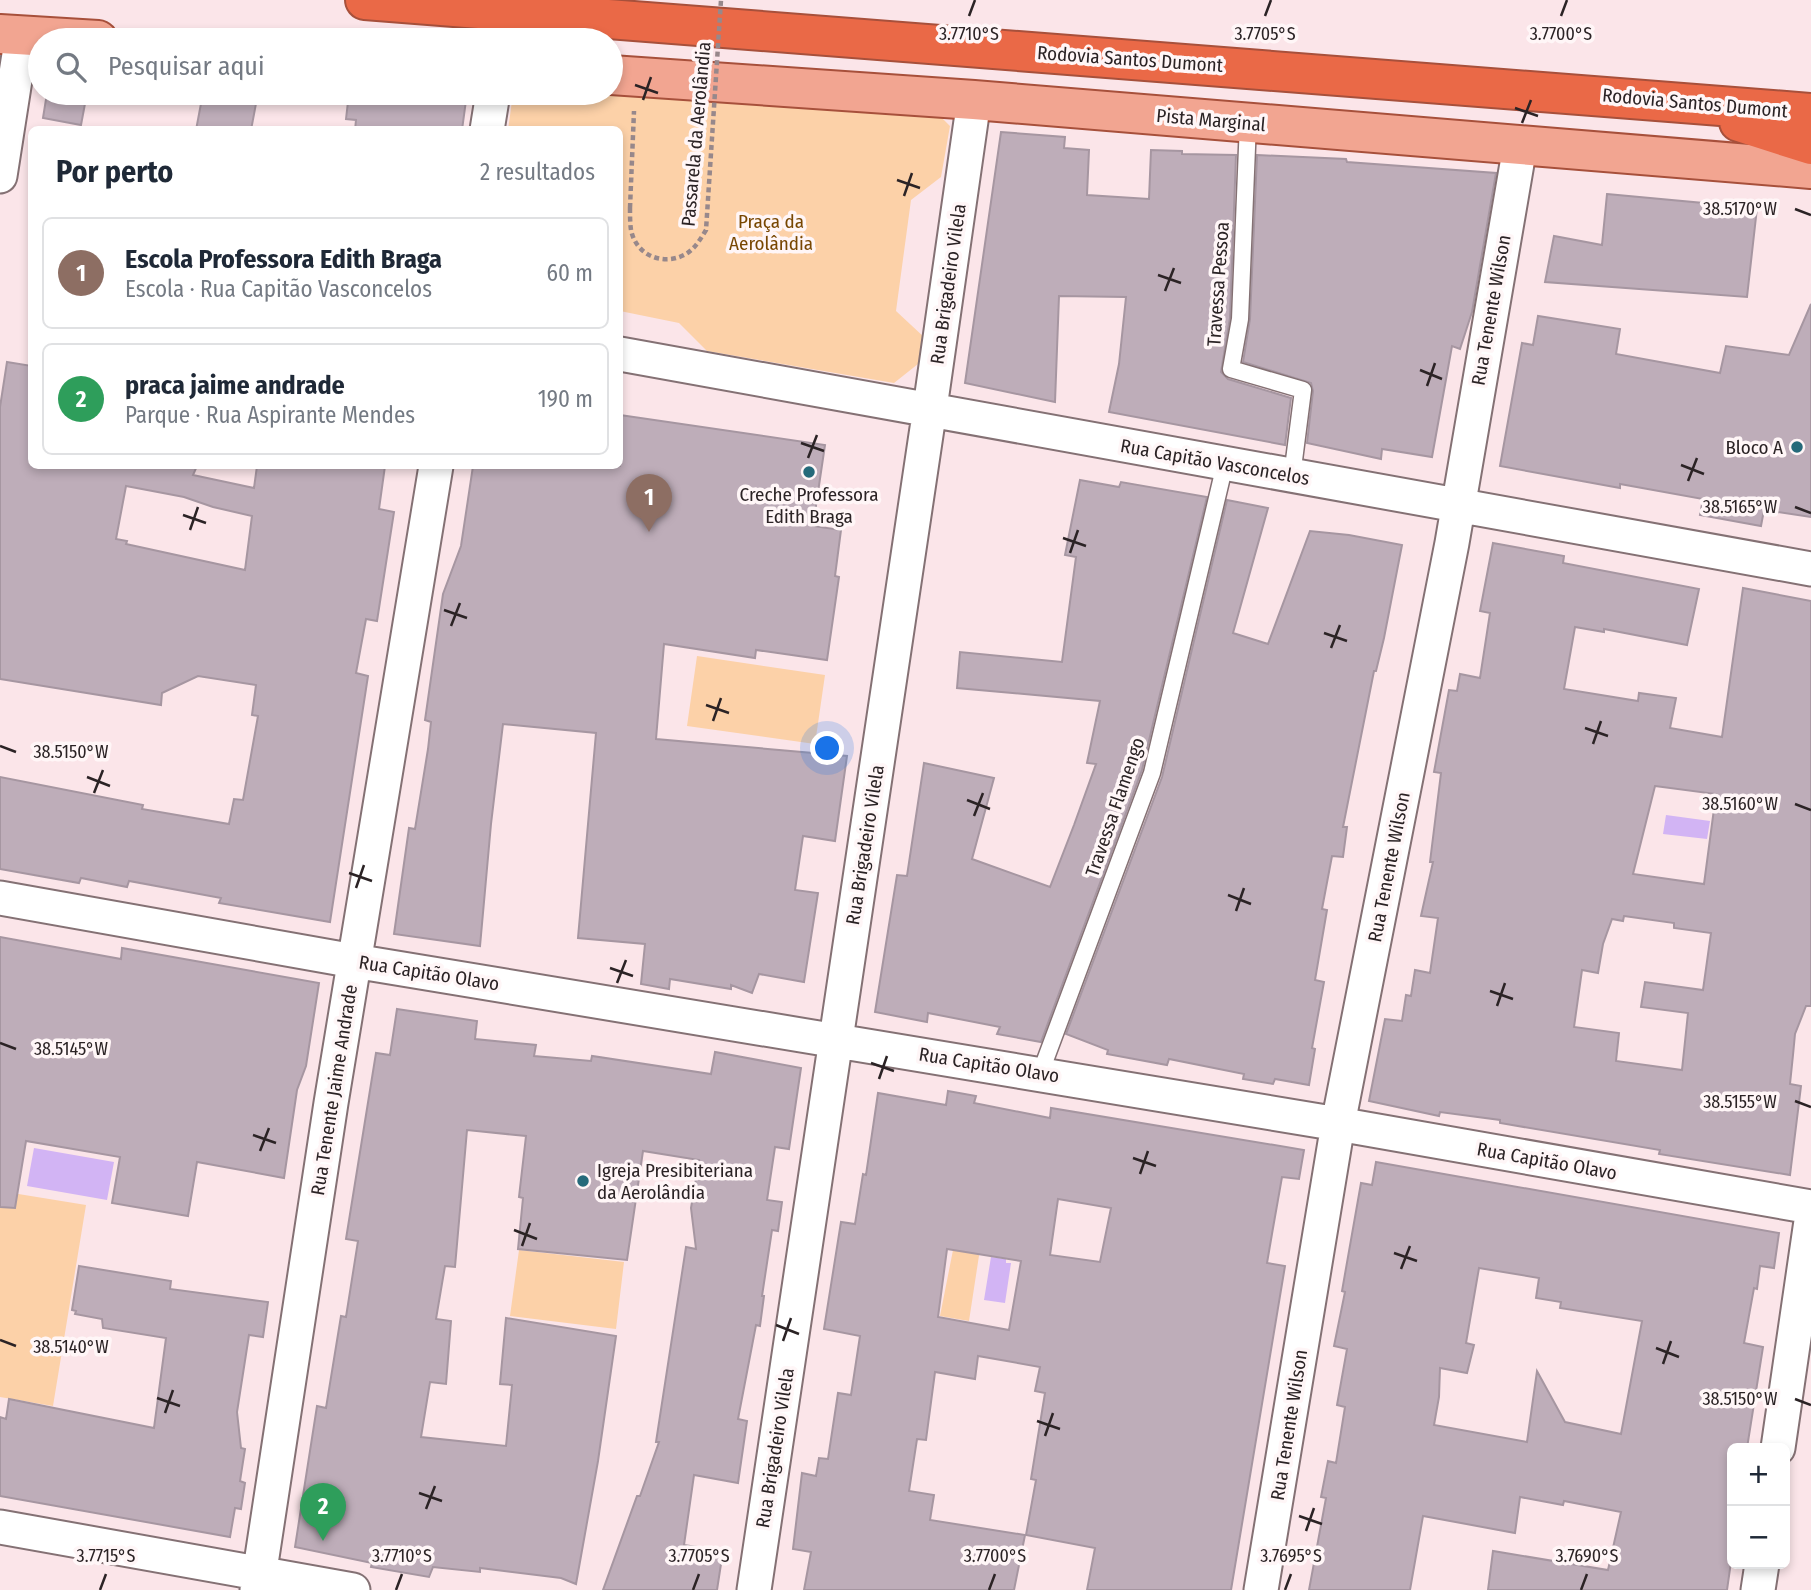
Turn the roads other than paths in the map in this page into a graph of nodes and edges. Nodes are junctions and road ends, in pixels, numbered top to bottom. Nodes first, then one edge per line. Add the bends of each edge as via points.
1 (365, 0) edge
2 (11, 35) edge
3 (623, 76) edge
4 (974, 100) junction
5 (1670, 101) junction
6 (491, 105) edge
7 (1811, 113) edge
8 (1248, 123) junction
9 (488, 126) edge
10 (1811, 145) edge
11 (1520, 146) junction
12 (1811, 169) edge
13 (0, 176) edge
14 (623, 355) edge
15 (930, 408) junction
16 (1225, 464) junction
17 (436, 469) edge
18 (1292, 476) junction
19 (1458, 504) junction
20 (1811, 569) edge
21 (0, 898) edge
22 (354, 961) junction
23 (836, 1039) junction
24 (1040, 1074) junction
25 (1338, 1124) junction
26 (1811, 1207) edge
27 (1811, 1221) edge
28 (1780, 1443) edge
29 (0, 1527) edge
30 (1761, 1569) edge
31 (258, 1581) edge
32 (353, 1590) edge
33 (754, 1590) edge
34 (1261, 1590) edge
35 (1758, 1590) edge

1 - 5 highway, Rodovia Santos Dumont
2 - 13 street
3 - 4 main road, Pista Marginal
4 - 8 main road, Pista Marginal
4 - 15 street, Rua Brigadeiro Vilela
5 - 7 highway, Rodovia Santos Dumont
5 - 10 highway
6 - 9 street
8 - 11 main road, Pista Marginal
8 - 18 lane, Travessa Pessoa via 1240,319 1231,369 1303,390
11 - 12 main road, Pista Marginal
11 - 19 street, Rua Tenente Wilson
14 - 15 street, Rua Capitão Vasconcelos
15 - 16 street, Rua Capitão Vasconcelos
15 - 23 street, Rua Brigadeiro Vilela
16 - 18 street, Rua Capitão Vasconcelos
16 - 24 lane, Travessa Flamengo via 1152,772
17 - 22 street, Rua Tenente Jaime Andrade
18 - 19 street, Rua Capitão Vasconcelos
19 - 20 street, Rua Capitão Vasconcelos
19 - 25 street, Rua Tenente Wilson
21 - 22 street, Rua Capitão Olavo
22 - 23 street, Rua Capitão Olavo
22 - 31 street, Rua Tenente Jaime Andrade
23 - 24 street, Rua Capitão Olavo
23 - 33 street, Rua Brigadeiro Vilela
24 - 25 street, Rua Capitão Olavo
25 - 26 street, Rua Capitão Olavo
25 - 34 street, Rua Tenente Wilson
27 - 28 street
29 - 31 street
30 - 35 street
31 - 32 street

